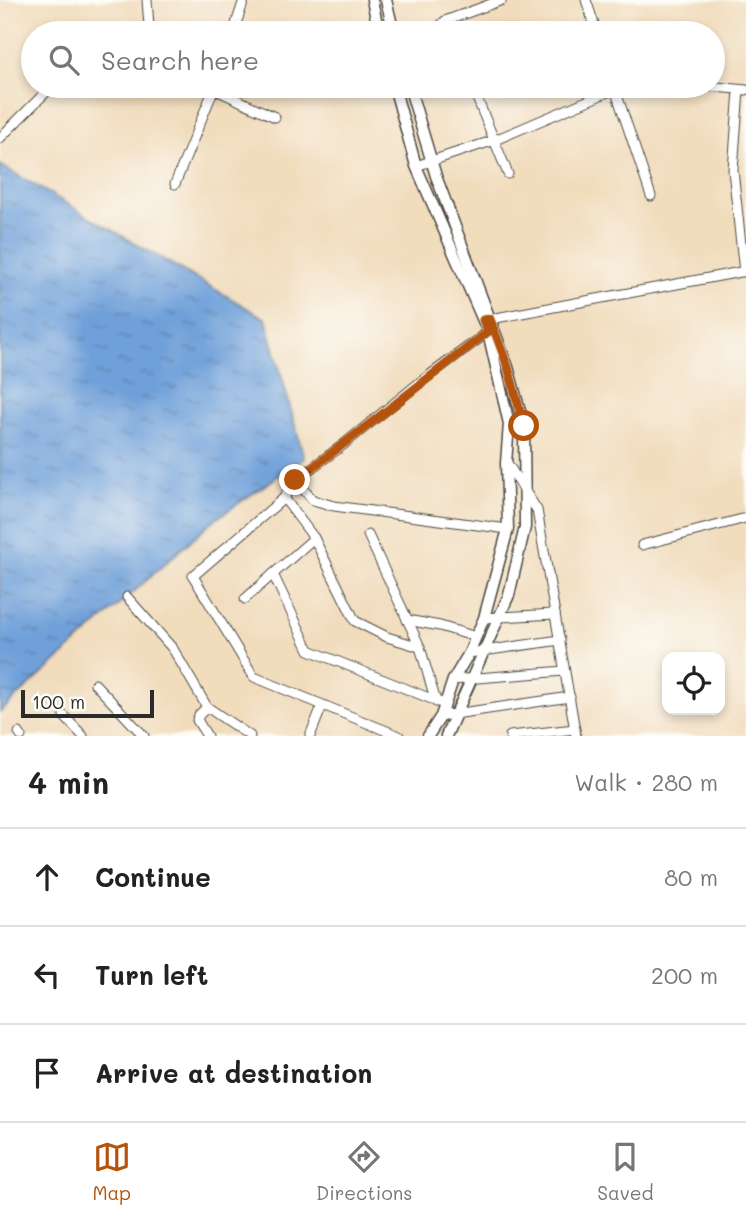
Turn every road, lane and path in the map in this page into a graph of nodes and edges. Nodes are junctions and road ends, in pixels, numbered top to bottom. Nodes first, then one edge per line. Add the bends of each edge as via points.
1 (147, 0) edge
2 (244, 0) edge
3 (372, 0) edge
4 (386, 0) edge
5 (502, 0) edge
6 (586, 0) edge
7 (149, 21) edge
8 (237, 21) edge
9 (377, 21) edge
10 (391, 21) edge
11 (445, 21) edge
12 (593, 21) edge
13 (725, 88) edge
14 (743, 90) edge
15 (40, 98) edge
16 (210, 98) edge
17 (237, 98) edge
18 (397, 98) edge
19 (413, 98) edge
20 (477, 98) edge
21 (590, 98) edge
22 (619, 98) edge
23 (275, 117) dead end
24 (0, 138) edge
25 (495, 140) junction
26 (431, 161) junction
27 (416, 166) junction
28 (508, 174) dead end
29 (174, 184) dead end
30 (651, 196) dead end
31 (745, 272) edge
32 (486, 320) junction
33 (488, 332) junction
34 (506, 463) junction
35 (295, 480) junction
36 (525, 491) junction
37 (284, 498) junction
38 (746, 518) edge
39 (508, 529) junction
40 (368, 535) dead end
41 (314, 538) junction
42 (642, 545) dead end
43 (273, 574) junction
44 (127, 597) dead end
45 (245, 599) dead end
46 (555, 614) junction
47 (499, 617) junction
48 (484, 618) junction
49 (407, 620) junction
50 (476, 637) junction
51 (559, 640) junction
52 (421, 647) junction
53 (484, 651) junction
54 (469, 653) junction
55 (564, 671) junction
56 (471, 679) junction
57 (453, 680) junction
58 (95, 684) dead end
59 (570, 697) junction
60 (440, 703) junction
61 (322, 706) junction
62 (207, 707) junction
63 (456, 714) junction
64 (64, 716) dead end
65 (440, 716) junction
66 (576, 733) edge
67 (83, 736) edge
68 (144, 736) edge
69 (207, 736) edge
70 (250, 736) edge
71 (310, 736) edge
72 (399, 736) edge
73 (428, 736) edge
74 (446, 736) edge
75 (510, 736) edge

1 - 7 street
2 - 8 street
3 - 9 main road
4 - 10 main road
5 - 11 street
6 - 12 street
13 - 14 street
14 - 31 street via 733,170
15 - 24 street
16 - 29 street
17 - 23 street
18 - 27 main road
19 - 26 main road
20 - 25 street
21 - 25 street
22 - 30 street
25 - 26 street
25 - 28 street
26 - 27 street
26 - 32 main road
27 - 32 main road
31 - 32 street
32 - 33 main road
32 - 36 main road via 508,367 524,426
33 - 34 main road via 509,424
33 - 35 street
34 - 36 street
34 - 39 main road
35 - 37 street
35 - 39 street via 313,500 334,506
36 - 46 street via 537,510
36 - 47 main road via 525,527 509,595
37 - 41 street
37 - 61 street via 193,576 254,677
38 - 42 street
39 - 48 main road
40 - 49 street
41 - 43 street
41 - 52 street via 355,621
43 - 45 street
43 - 60 street via 309,650
44 - 62 street via 173,649
46 - 47 street
46 - 51 street
47 - 48 street
47 - 53 main road
48 - 50 main road
49 - 50 street
49 - 52 street
50 - 54 main road
51 - 53 street
51 - 55 street
52 - 60 street
53 - 54 street
53 - 56 main road
54 - 57 main road
55 - 56 street
55 - 59 street
56 - 57 street
56 - 63 main road
57 - 60 main road
58 - 68 street
59 - 63 street
59 - 66 street
60 - 65 main road
61 - 71 street
61 - 72 street
62 - 69 street via 197,720
62 - 70 street
63 - 65 street
63 - 74 main road
64 - 67 street
65 - 73 main road
66 - 75 street

